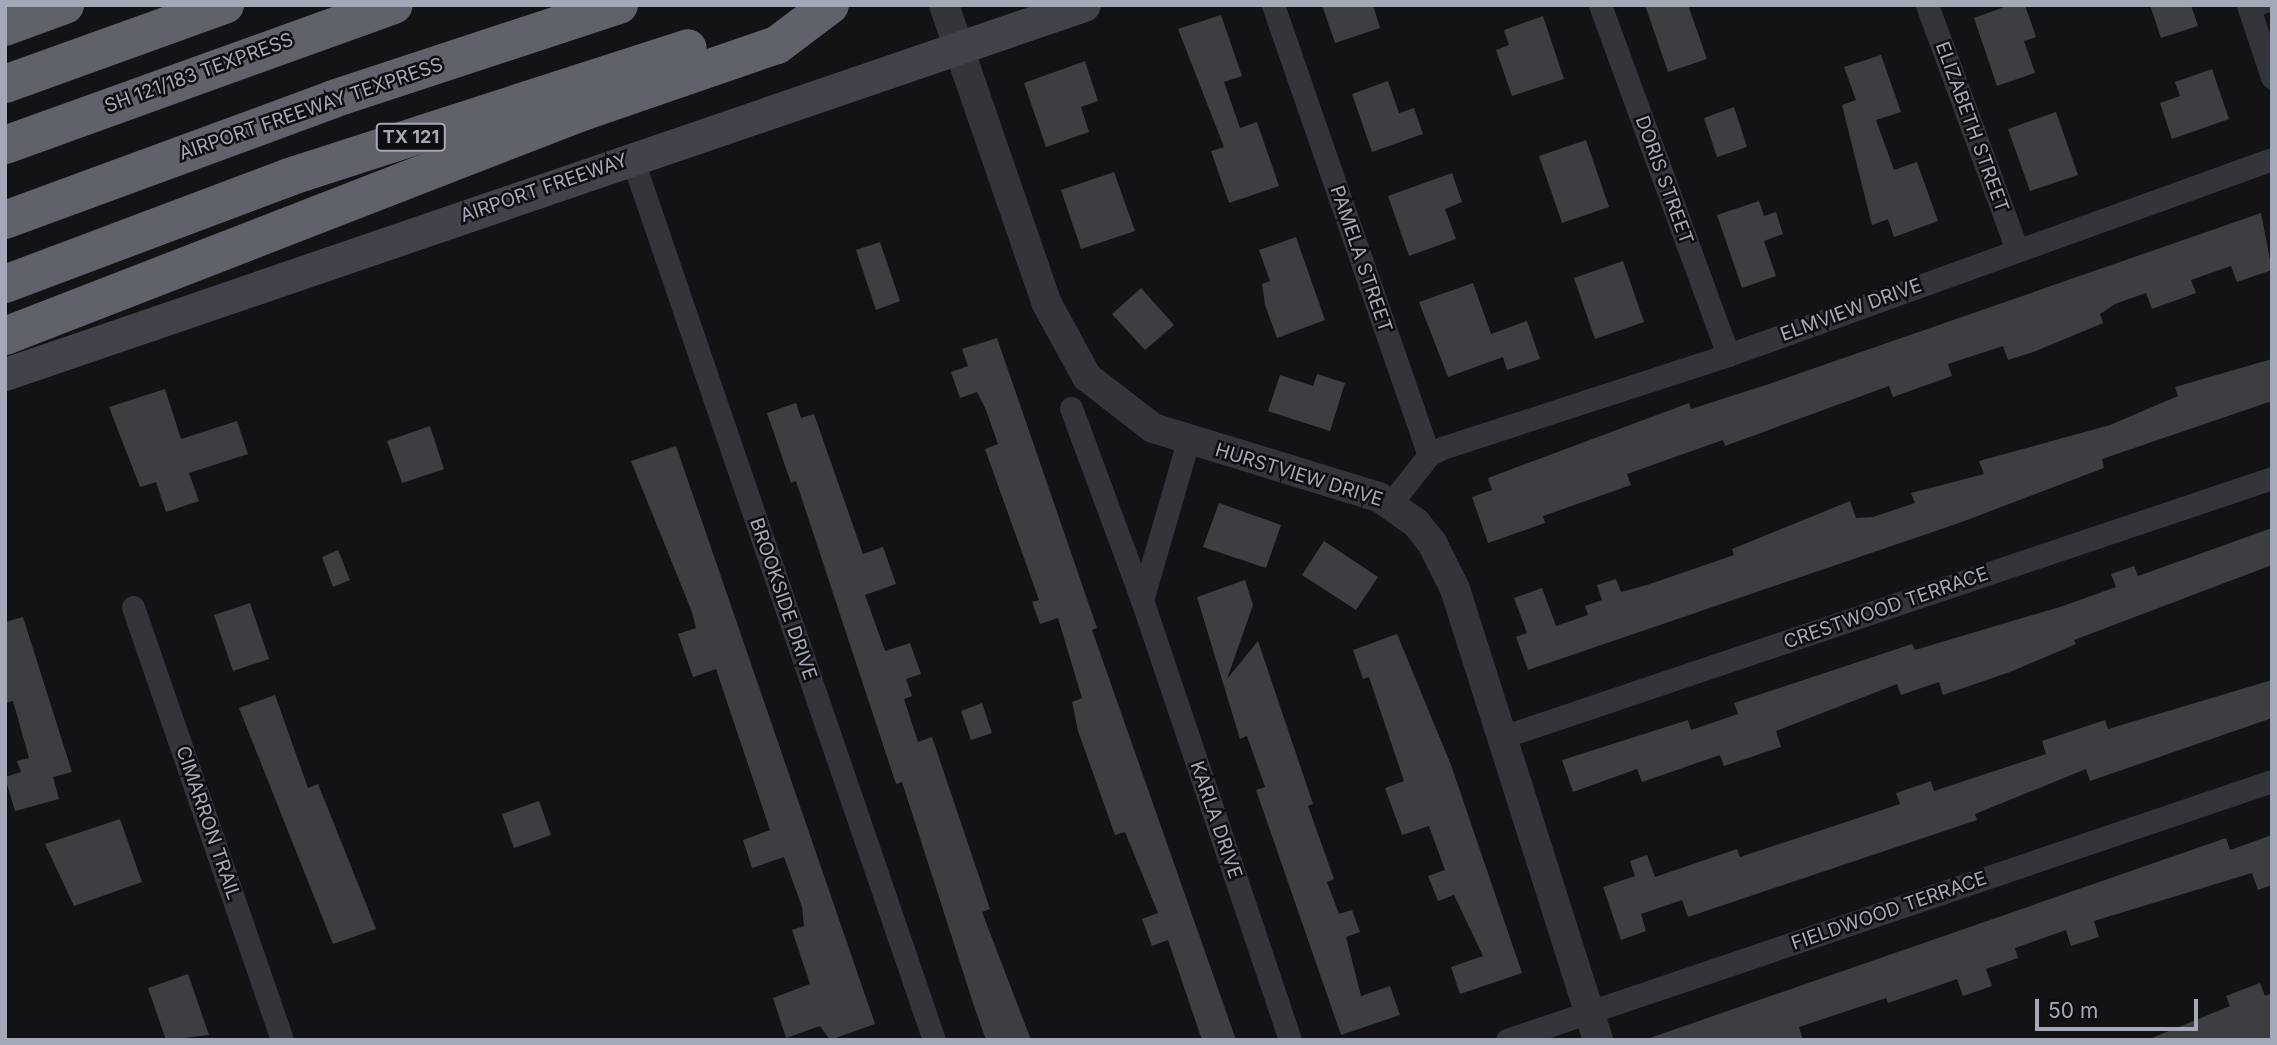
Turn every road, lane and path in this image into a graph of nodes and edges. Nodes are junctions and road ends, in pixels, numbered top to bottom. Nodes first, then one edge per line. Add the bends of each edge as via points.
1 (65, 5) edge
2 (225, 5) edge
3 (394, 5) edge
4 (619, 5) edge
5 (821, 5) edge
6 (830, 5) edge
7 (1084, 5) edge
8 (1273, 5) edge
9 (1600, 5) edge
10 (1927, 5) edge
11 (945, 8) edge
12 (2257, 8) edge
13 (5, 27) edge
14 (959, 48) junction
15 (2272, 77) edge
16 (5, 83) edge
17 (5, 145) edge
18 (632, 158) junction
19 (2272, 159) edge
20 (5, 220) edge
21 (2017, 249) junction
22 (5, 284) edge
23 (5, 335) edge
24 (1728, 355) junction
25 (5, 374) edge
26 (1071, 408) dead end
27 (1188, 441) junction
28 (1429, 455) junction
29 (2272, 478) edge
30 (1391, 503) junction
31 (1142, 600) junction
32 (133, 607) dead end
33 (1499, 738) junction
34 (2272, 780) edge
35 (1594, 1026) edge
36 (282, 1040) edge
37 (934, 1040) edge
38 (1290, 1040) edge
39 (1507, 1040) edge

1 - 13 highway
2 - 16 highway
3 - 17 highway, SH 121/183 TEXPRESS
4 - 20 highway, AIRPORT FREEWAY TEXPRESS via 333,99
5 - 22 highway, TX 121 via 289,177
6 - 23 highway via 777,45 582,112
7 - 14 main road, AIRPORT FREEWAY
8 - 28 street, PAMELA STREET
9 - 24 street, DORIS STREET
10 - 21 street, ELIZABETH STREET
11 - 14 street, HURSTVIEW DRIVE
12 - 15 street
14 - 18 main road, AIRPORT FREEWAY
14 - 27 street, HURSTVIEW DRIVE via 1070,355 1127,413
18 - 25 main road, AIRPORT FREEWAY
18 - 37 street, BROOKSIDE DRIVE
19 - 21 street, ELMVIEW DRIVE
21 - 24 street, ELMVIEW DRIVE
24 - 28 street, ELMVIEW DRIVE
26 - 31 street, KARLA DRIVE via 1121,557
27 - 30 street, HURSTVIEW DRIVE
27 - 31 street
28 - 30 street
29 - 33 street, CRESTWOOD TERRACE
30 - 33 street, HURSTVIEW DRIVE via 1416,523 1455,589
31 - 38 street, KARLA DRIVE
32 - 36 street, CIMARRON TRAIL
33 - 35 street, HURSTVIEW DRIVE
34 - 35 street, FIELDWOOD TERRACE
35 - 39 street, FIELDWOOD TERRACE

